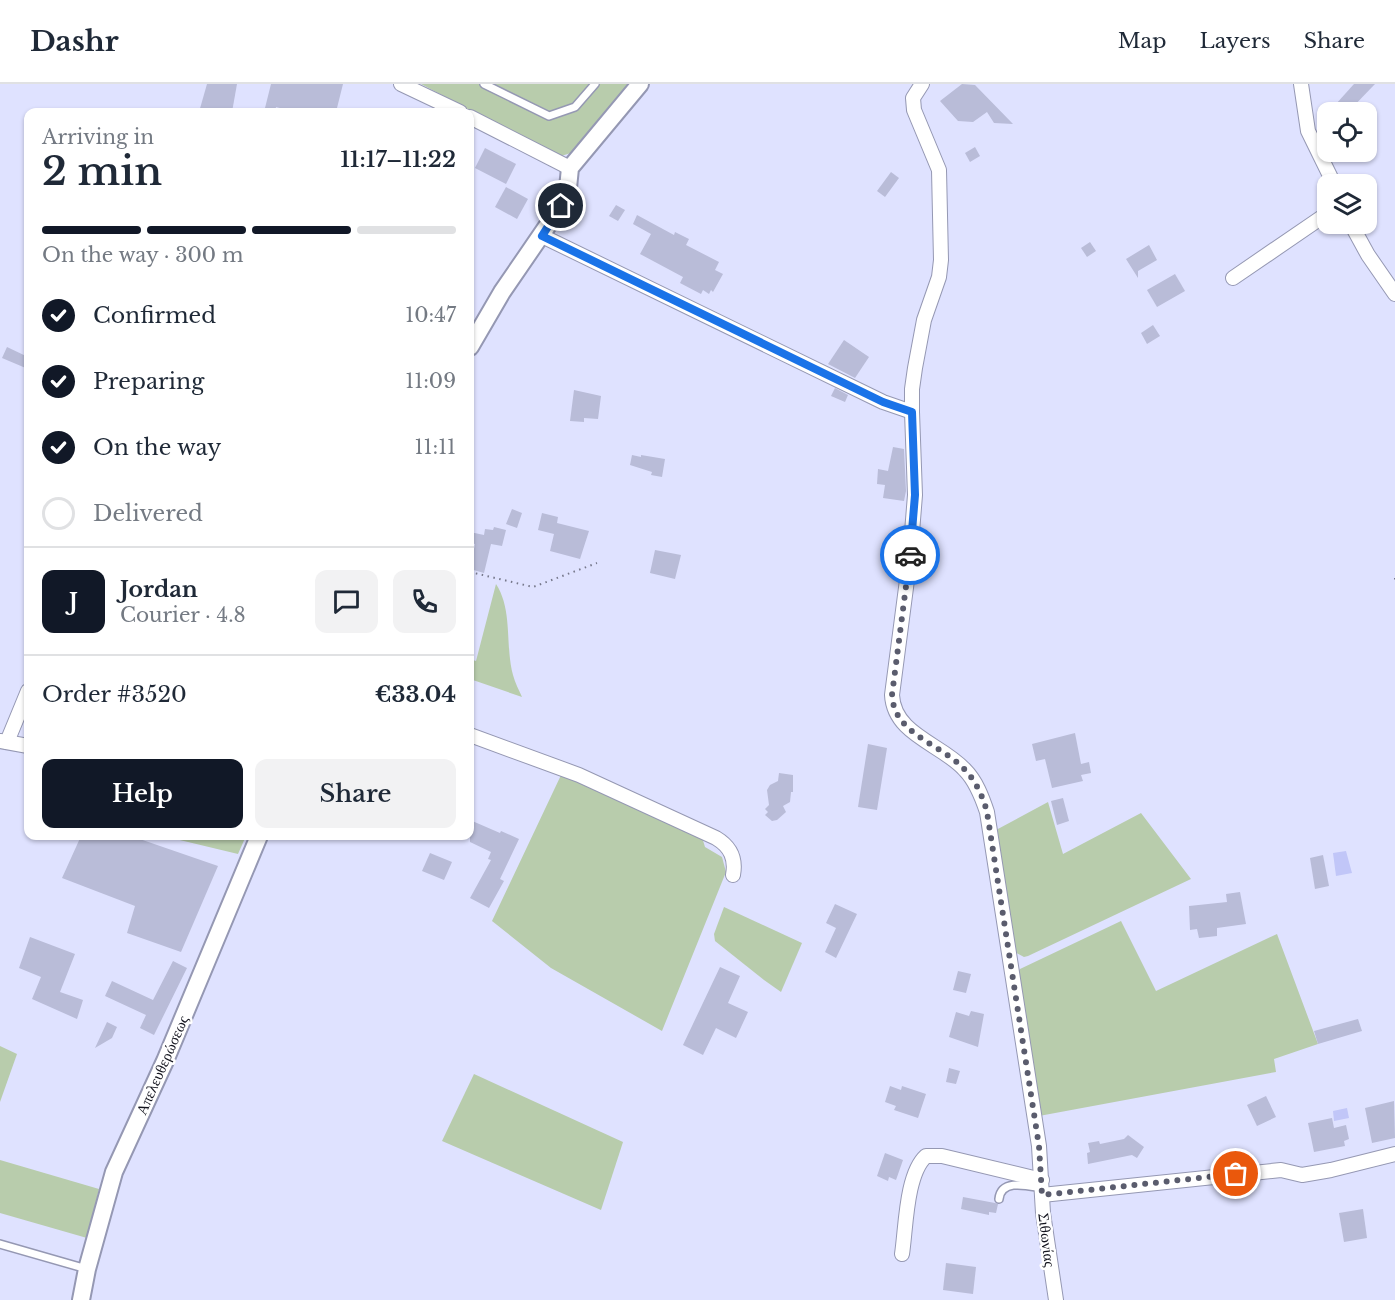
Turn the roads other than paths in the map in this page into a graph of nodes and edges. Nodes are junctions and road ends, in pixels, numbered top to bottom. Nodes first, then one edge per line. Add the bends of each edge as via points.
1 (401, 84) edge
2 (484, 84) edge
3 (595, 84) edge
4 (640, 84) edge
5 (922, 84) edge
6 (1301, 84) edge
7 (452, 108) edge
8 (474, 119) edge
9 (570, 168) junction
10 (1329, 174) edge
11 (1317, 221) edge
12 (1356, 234) edge
13 (542, 236) junction
14 (1233, 278) dead end
15 (1395, 294) edge
16 (474, 340) edge
17 (912, 412) junction
18 (24, 700) edge
19 (474, 736) edge
20 (4, 742) edge
21 (24, 745) edge
22 (257, 840) edge
23 (733, 875) dead end
24 (1395, 1154) edge
25 (1042, 1188) junction
26 (999, 1199) dead end
27 (0, 1244) edge
28 (902, 1254) dead end
29 (87, 1269) junction
30 (81, 1300) edge
31 (1056, 1300) edge

1 - 7 street
2 - 3 lane via 549,116 575,107
4 - 9 street
5 - 17 street, Σιθωνίας via 913,98 914,110 939,170 941,260 924,320
6 - 10 street via 1308,131
8 - 9 street
9 - 13 street via 561,206
11 - 14 street
12 - 15 street
13 - 16 street
13 - 17 street via 883,402
17 - 25 street, Σιθωνίας via 915,495 892,706 905,726 965,770 987,812 1039,1146
18 - 20 street
19 - 23 street via 579,775 716,838 733,855
20 - 21 street
22 - 29 street, Απελευθερώσεως via 114,1172
24 - 25 street via 1302,1175 1281,1170
25 - 26 lane via 1009,1185
25 - 28 street via 942,1156 926,1156 913,1180
25 - 31 street, Σιθωνίας
27 - 29 lane
29 - 30 street, Απελευθερώσεως

